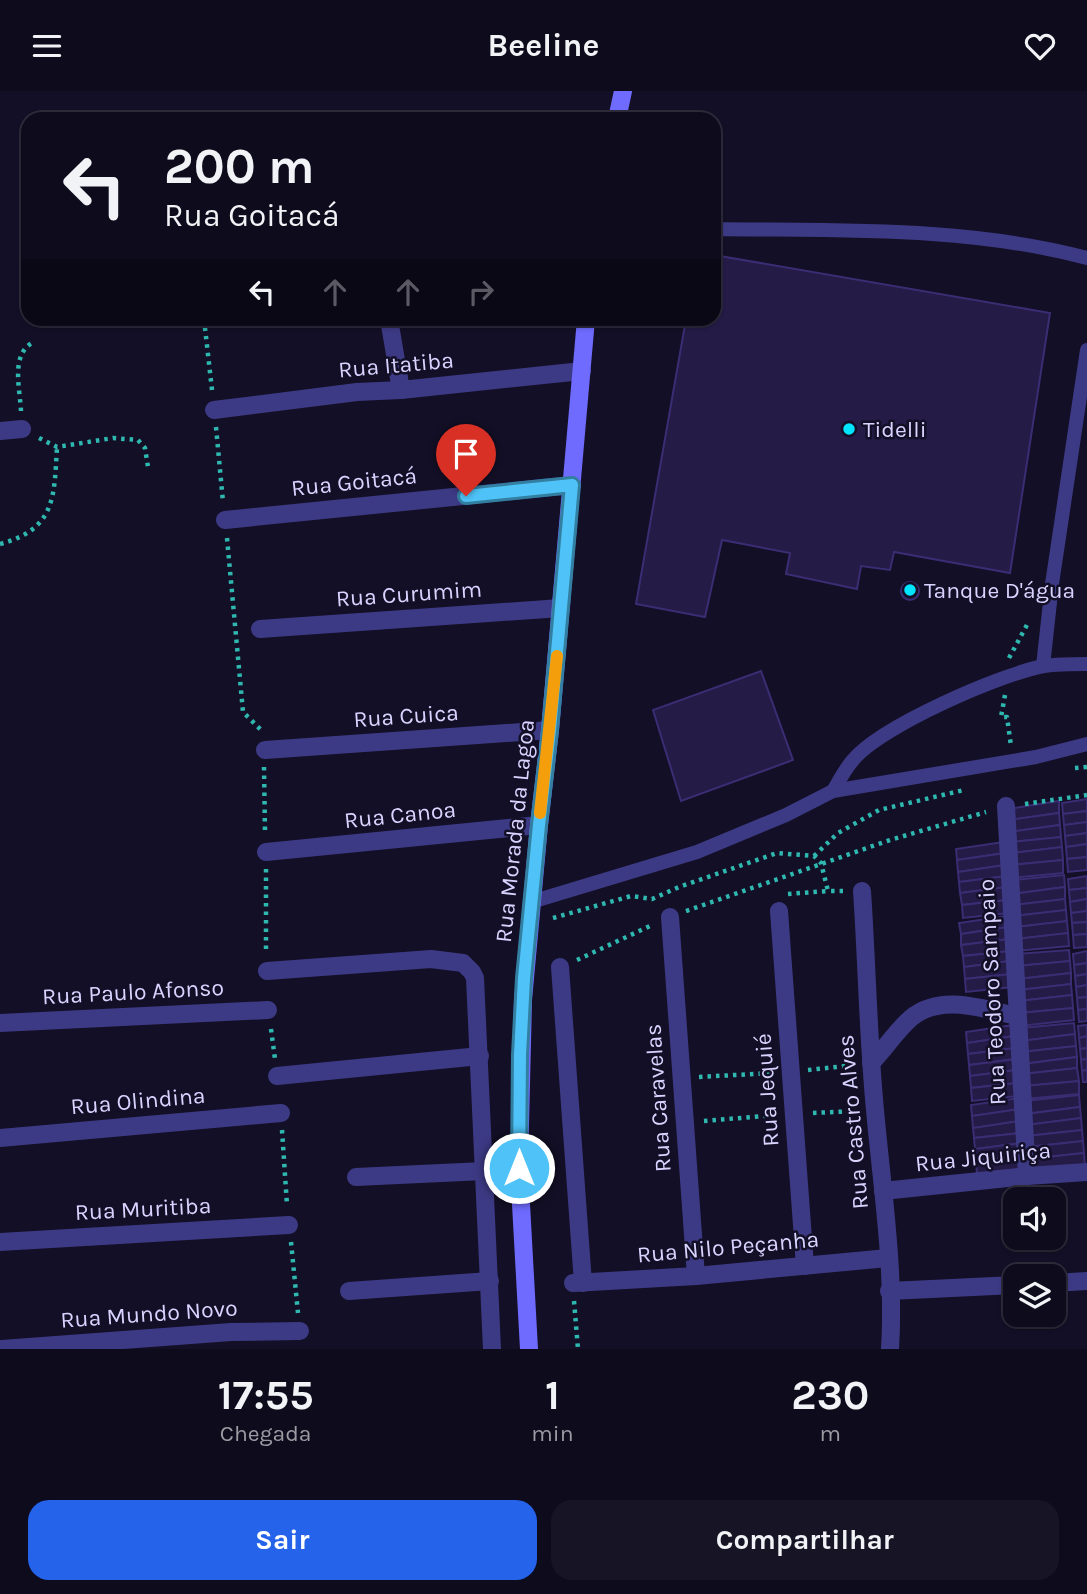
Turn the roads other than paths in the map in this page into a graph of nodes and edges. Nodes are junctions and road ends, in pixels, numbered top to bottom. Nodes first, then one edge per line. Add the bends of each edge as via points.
1 (623, 91) edge
2 (618, 112) edge
3 (721, 229) edge
4 (1087, 258) edge
5 (390, 326) edge
6 (585, 326) edge
7 (1087, 350) edge
8 (582, 372) junction
9 (401, 390) junction
10 (214, 410) dead end
11 (22, 429) road end
12 (0, 431) edge
13 (572, 485) junction
14 (225, 520) dead end
15 (561, 608) junction
16 (260, 628) dead end
17 (1087, 664) edge
18 (1043, 666) junction
19 (550, 730) junction
20 (1087, 744) edge
21 (265, 750) dead end
22 (833, 791) junction
23 (1006, 806) road end
24 (539, 825) junction
25 (266, 852) dead end
26 (862, 891) road end
27 (531, 902) junction
28 (777, 903) road end
29 (670, 917) road end
30 (560, 967) road end
31 (267, 971) dead end
32 (268, 1010) dead end
33 (1017, 1016) junction
34 (0, 1023) edge
35 (480, 1056) junction
36 (871, 1063) junction
37 (277, 1076) dead end
38 (281, 1113) dead end
39 (0, 1138) edge
40 (484, 1171) junction
41 (1087, 1172) edge
42 (1027, 1175) junction
43 (356, 1178) dead end
44 (883, 1191) junction
45 (289, 1225) dead end
46 (0, 1243) edge
47 (888, 1258) junction
48 (805, 1266) junction
49 (696, 1276) junction
50 (490, 1281) junction
51 (1087, 1281) edge
52 (1066, 1282) edge
53 (1003, 1286) edge
54 (349, 1291) dead end
55 (889, 1291) junction
56 (300, 1331) dead end
57 (2, 1349) edge
58 (492, 1349) edge
59 (529, 1349) edge
60 (890, 1349) edge

1 - 2 street
3 - 4 lane via 989,239
5 - 9 street
6 - 8 street, Rua Morada da Lagoa
7 - 18 lane
8 - 9 street, Rua Itatiba
8 - 13 street, Rua Morada da Lagoa
9 - 10 street, Rua Itatiba
11 - 12 street
13 - 14 street, Rua Goitacá
13 - 15 street, Rua Morada da Lagoa
15 - 16 street, Rua Curumim
15 - 19 street, Rua Morada da Lagoa
17 - 18 lane
18 - 22 lane via 944,703 886,733 853,758
19 - 21 street, Rua Cuica
19 - 24 street, Rua Morada da Lagoa
20 - 22 lane via 1036,758
22 - 27 lane via 697,852
23 - 33 street, Rua Teodoro Sampaio
24 - 25 street, Rua Canoa
24 - 27 street, Rua Morada da Lagoa
26 - 36 street, Rua Castro Alves
27 - 59 street, Rua Morada da Lagoa via 521,1041 519,1168
28 - 48 street, Rua Jequié
29 - 49 street, Rua Caravelas
30 - 49 street, Rua Nilo Peçanha via 578,1283
31 - 35 street, Rua Morada da Lagoa via 431,958 463,963 475,978
32 - 34 street, Rua Paulo Afonso
33 - 36 street via 965,1005 925,1008
33 - 42 street, Rua Teodoro Sampaio
35 - 37 street
35 - 40 street, Rua Morada da Lagoa
36 - 44 street, Rua Castro Alves
38 - 39 street, Rua Olindina
40 - 43 street
40 - 50 street, Rua Morada da Lagoa
41 - 42 street, Rua Jiquiriça
42 - 44 street, Rua Jiquiriça
44 - 47 street, Rua Castro Alves
45 - 46 street, Rua Muritiba
47 - 48 street, Rua Nilo Peçanha
47 - 55 street, Rua Castro Alves
48 - 49 street, Rua Nilo Peçanha
50 - 54 street
50 - 58 street, Rua Morada da Lagoa
51 - 52 street
53 - 55 street
55 - 60 street, Rua Castro Alves
56 - 57 street, Rua Mundo Novo

